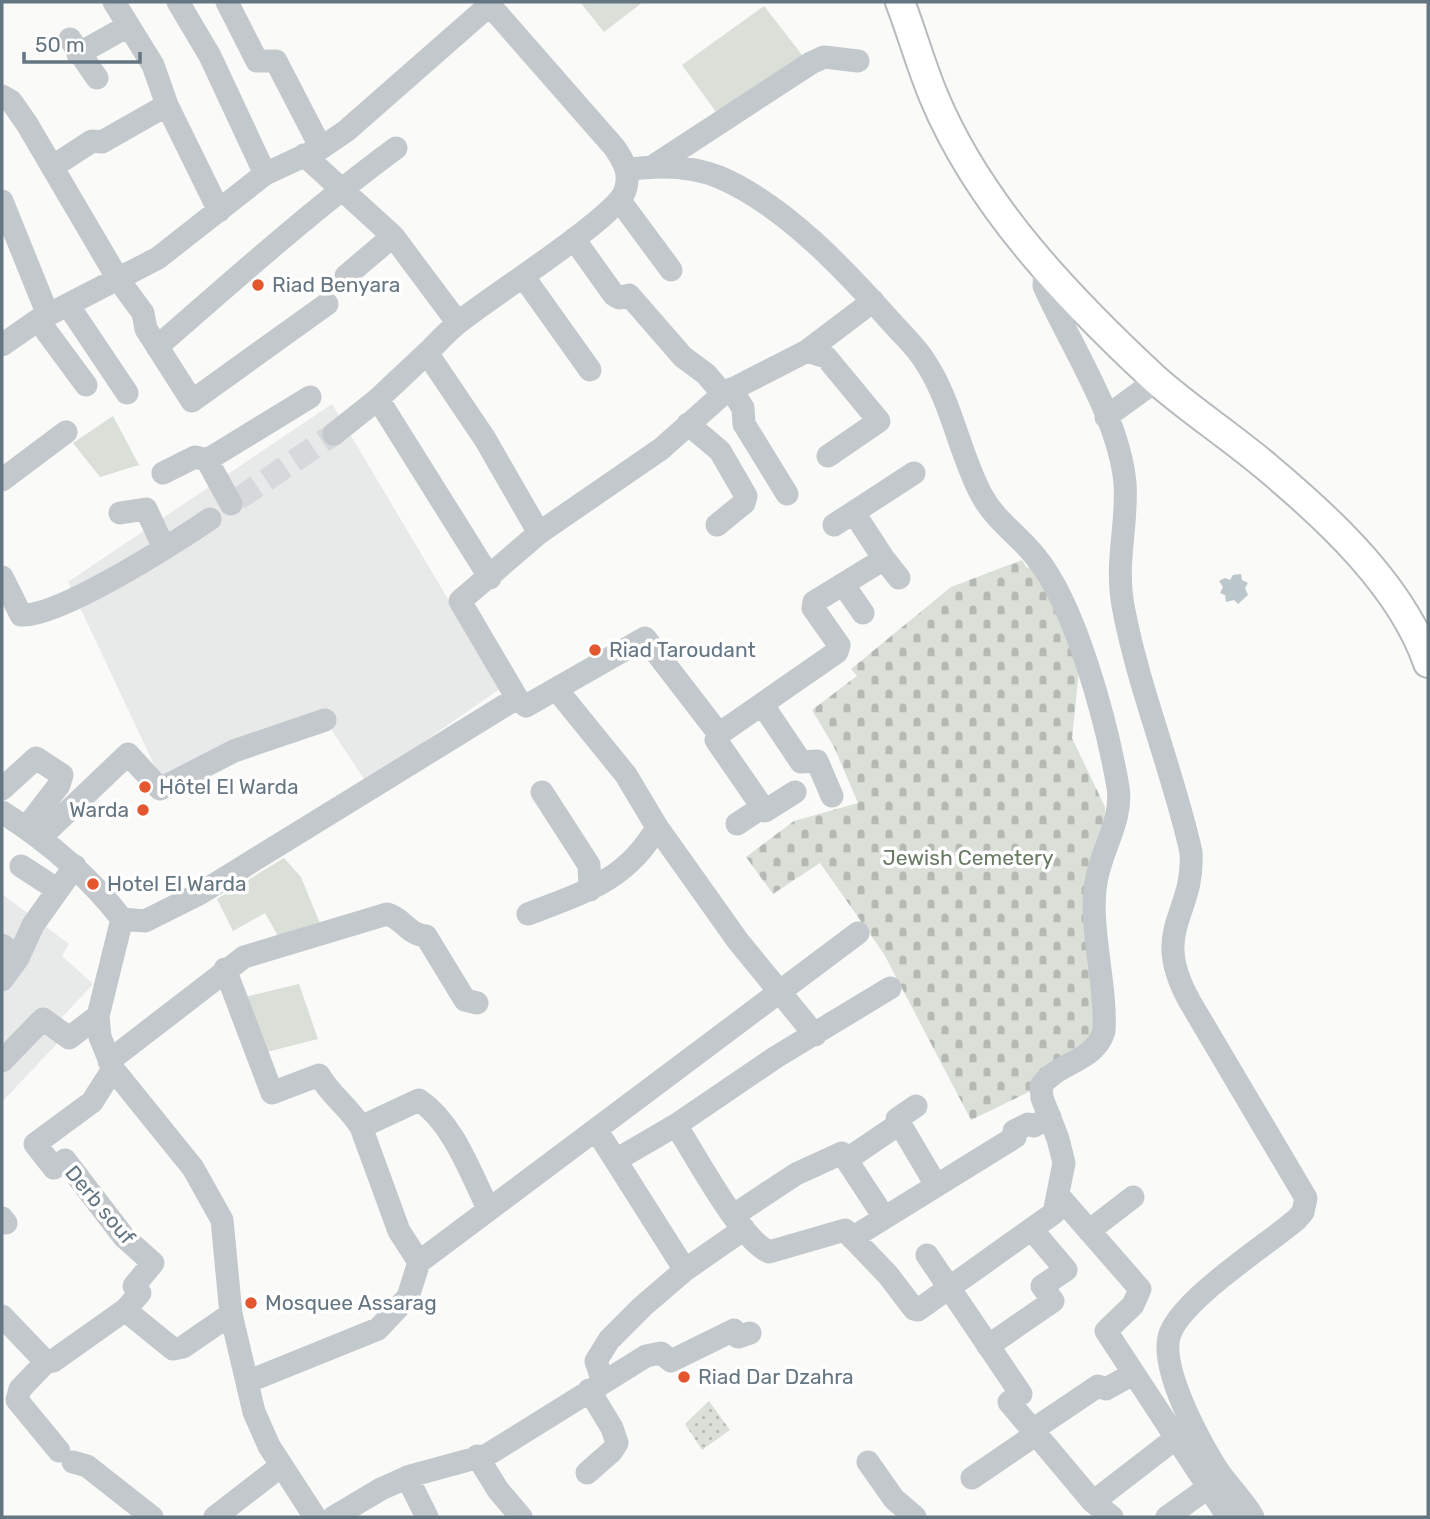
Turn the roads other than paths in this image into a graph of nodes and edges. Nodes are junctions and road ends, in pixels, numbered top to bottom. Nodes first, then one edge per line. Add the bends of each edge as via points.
1 (114, 2) edge
2 (177, 2) edge
3 (227, 2) edge
4 (900, 2) edge
5 (490, 3) edge
6 (128, 26) junction
7 (859, 61) dead end
8 (97, 78) dead end
9 (2, 96) edge
10 (167, 106) junction
11 (396, 148) dead end
12 (313, 151) junction
13 (655, 165) junction
14 (52, 167) junction
15 (627, 170) junction
16 (265, 174) junction
17 (342, 188) junction
18 (2, 201) edge
19 (620, 201) junction
20 (219, 211) junction
21 (393, 236) junction
22 (574, 239) junction
23 (1045, 269) junction
24 (671, 270) dead end
25 (346, 276) dead end
26 (523, 276) junction
27 (118, 279) junction
28 (873, 302) junction
29 (327, 304) dead end
30 (68, 305) junction
31 (43, 317) junction
32 (458, 323) junction
33 (2, 345) edge
34 (157, 347) junction
35 (807, 351) junction
36 (427, 353) junction
37 (590, 370) dead end
38 (1157, 380) junction
39 (86, 385) dead end
40 (727, 391) junction
41 (127, 393) dead end
42 (310, 397) dead end
43 (378, 399) junction
44 (1107, 417) junction
45 (688, 424) junction
46 (66, 432) dead end
47 (334, 434) tunnel mouth
48 (828, 456) dead end
49 (207, 460) junction
50 (163, 473) dead end
51 (914, 473) dead end
52 (2, 480) edge
53 (787, 494) dead end
54 (120, 513) dead end
55 (854, 513) junction
56 (717, 525) dead end
57 (834, 525) dead end
58 (539, 533) junction
59 (164, 548) junction
60 (884, 559) junction
61 (2, 577) edge
62 (490, 578) junction
63 (899, 578) dead end
64 (843, 584) junction
65 (863, 613) dead end
66 (1423, 635) edge
67 (1428, 663) edge
68 (557, 690) junction
69 (517, 698) junction
70 (762, 704) junction
71 (325, 720) dead end
72 (719, 734) junction
73 (2, 789) edge
74 (541, 792) dead end
75 (794, 792) dead end
76 (832, 796) dead end
77 (763, 807) junction
78 (2, 812) edge
79 (737, 824) dead end
80 (657, 827) junction
81 (33, 832) junction
82 (21, 866) dead end
83 (75, 866) junction
84 (58, 890) junction
85 (590, 890) junction
86 (527, 914) dead end
87 (122, 919) junction
88 (858, 933) dead end
89 (10, 951) edge
90 (225, 969) junction
91 (2, 980) edge
92 (890, 988) dead end
93 (781, 993) junction
94 (477, 1003) dead end
95 (99, 1016) junction
96 (815, 1035) junction
97 (2, 1061) edge
98 (111, 1065) junction
99 (916, 1106) dead end
100 (1050, 1117) junction
101 (899, 1124) junction
102 (676, 1125) junction
103 (361, 1127) junction
104 (597, 1131) junction
105 (616, 1160) junction
106 (846, 1160) junction
107 (936, 1185) junction
108 (1058, 1195) junction
109 (1133, 1196) dead end
110 (488, 1208) junction
111 (884, 1216) junction
112 (739, 1222) junction
113 (1033, 1231) junction
114 (1089, 1231) junction
115 (852, 1238) junction
116 (927, 1255) dead end
117 (419, 1262) junction
118 (685, 1270) junction
119 (952, 1288) junction
120 (125, 1310) junction
121 (231, 1314) junction
122 (2, 1316) edge
123 (750, 1334) dead end
124 (988, 1346) junction
125 (46, 1362) junction
126 (1133, 1374) junction
127 (247, 1382) junction
128 (596, 1386) junction
129 (1033, 1433) junction
130 (1176, 1438) junction
131 (477, 1456) junction
132 (867, 1462) dead end
133 (281, 1466) junction
134 (587, 1474) dead end
135 (407, 1477) junction
136 (972, 1478) dead end
137 (1209, 1487) junction
138 (1093, 1502) junction
139 (152, 1517) edge
140 (215, 1517) edge
141 (315, 1517) edge
142 (334, 1517) edge
143 (427, 1517) edge
144 (521, 1517) edge
145 (915, 1517) edge
146 (1112, 1517) edge
147 (1167, 1517) edge
148 (1228, 1517) edge
149 (1254, 1517) edge

1 - 6 street
2 - 16 street via 211,56
3 - 12 street via 257,61 276,61 288,78
4 - 23 main road via 935,98 975,175
5 - 12 street via 364,117
5 - 15 street via 611,143
6 - 8 street via 74,47
6 - 10 street via 153,65
7 - 13 street via 824,57 811,62
9 - 14 street via 27,124
10 - 14 street via 106,140 92,141
10 - 20 street
11 - 17 street
12 - 16 street
12 - 17 street
13 - 15 street
13 - 28 street via 690,168 719,177 767,205
14 - 27 street
15 - 19 street
16 - 20 street
17 - 21 street
17 - 34 street
18 - 31 street
19 - 22 street
19 - 24 street
20 - 27 street via 158,258
21 - 25 street
21 - 32 street
22 - 26 street
22 - 40 street via 614,295 629,295 683,357
23 - 38 main road
23 - 44 street via 1044,286
26 - 32 street
26 - 37 street
27 - 30 street
27 - 34 street via 143,313
28 - 35 street
28 - 100 street via 925,360 939,384 965,462 999,522 1035,555 1054,584 1089,675 1113,766 1120,799 1096,880 1104,1031 1091,1052 1041,1086
29 - 34 street via 195,401 188,398
30 - 31 street
30 - 41 street
31 - 33 street
31 - 39 street
32 - 36 street
35 - 40 street
35 - 48 street via 826,357 879,421
36 - 43 street
36 - 58 street via 485,439
38 - 44 street
38 - 66 main road via 1269,468 1322,518 1381,580
40 - 45 street
40 - 53 street via 743,408 744,424
42 - 49 street
43 - 47 street
43 - 62 street
44 - 149 street via 1125,485 1118,559 1120,593 1191,852 1190,877 1172,944 1177,973 1306,1198 1297,1219 1182,1313 1169,1336 1168,1357 1196,1431 1215,1467
45 - 56 street via 720,451 746,496 744,503
45 - 58 street via 639,465
46 - 52 street
49 - 50 street via 195,457
49 - 59 street via 226,508
51 - 55 street
54 - 59 street via 146,509
55 - 57 street
55 - 60 street
58 - 62 street
59 - 61 street via 63,603 28,616 21,615
60 - 63 street
60 - 64 street
62 - 69 street via 460,601
64 - 65 street
64 - 70 street via 813,604 840,649
66 - 67 main road
68 - 69 street via 531,706 522,705
68 - 72 street via 645,638
68 - 80 street via 626,775
69 - 87 street via 199,894 145,921
70 - 72 street
70 - 76 street via 802,762 817,761
71 - 81 street via 234,751 160,789 128,754
72 - 77 street via 716,740
73 - 81 street via 36,758 62,775
74 - 85 street via 589,865
75 - 77 street via 765,811
77 - 79 street
78 - 81 street
80 - 85 street via 643,852
80 - 93 street
81 - 83 street
82 - 84 street
83 - 84 street
83 - 87 street
84 - 89 street
85 - 86 street
87 - 95 street
88 - 93 street
89 - 91 street
90 - 94 street via 244,957 387,914 412,934 426,936 465,1000
90 - 98 street
90 - 103 street via 271,1093 320,1074 332,1097 347,1104
92 - 96 street
93 - 96 street
93 - 104 street
95 - 97 street via 69,1038 43,1019
95 - 98 street via 100,1037
96 - 102 street
98 - 120 street, Derb souf via 92,1102 35,1144 54,1168 65,1160 124,1237 153,1262 134,1286 139,1293
98 - 121 street via 193,1168 222,1220
99 - 101 street via 897,1119
100 - 107 street via 1014,1131 1015,1137
100 - 108 street via 1064,1163
101 - 106 street
101 - 107 street
102 - 105 street
102 - 112 street
103 - 110 street via 419,1100 431,1108 457,1146
103 - 117 street via 399,1231
104 - 105 street
104 - 110 street
105 - 118 street
106 - 111 street
106 - 112 street via 842,1153 796,1174
107 - 111 street
108 - 113 street via 1054,1213
108 - 114 street
109 - 114 street
110 - 117 street
111 - 115 street
112 - 115 street via 760,1248 769,1252 845,1230
112 - 118 street
113 - 119 street
113 - 124 street via 1066,1270 1042,1286 1053,1301
114 - 126 street via 1140,1289 1133,1305 1106,1331
115 - 119 street via 914,1309
116 - 119 street
117 - 127 street via 408,1297 378,1329
118 - 128 street via 601,1350
119 - 124 street
120 - 121 street via 173,1349
120 - 125 street
121 - 127 street
122 - 125 street
123 - 128 street via 738,1337 734,1330 671,1361 661,1353 651,1354
124 - 129 street via 1021,1394 1009,1402
125 - 139 street via 20,1389 17,1400 66,1456 87,1466
126 - 129 street via 1106,1389 1098,1386
126 - 130 street
127 - 133 street via 260,1429
128 - 131 street via 497,1449
128 - 134 street via 617,1443
129 - 136 street
129 - 138 street
130 - 137 street
130 - 138 street
131 - 135 street
131 - 144 street
132 - 145 street via 894,1499
133 - 140 street
133 - 141 street
135 - 142 street
135 - 143 street
137 - 147 street
137 - 148 street
138 - 146 street

